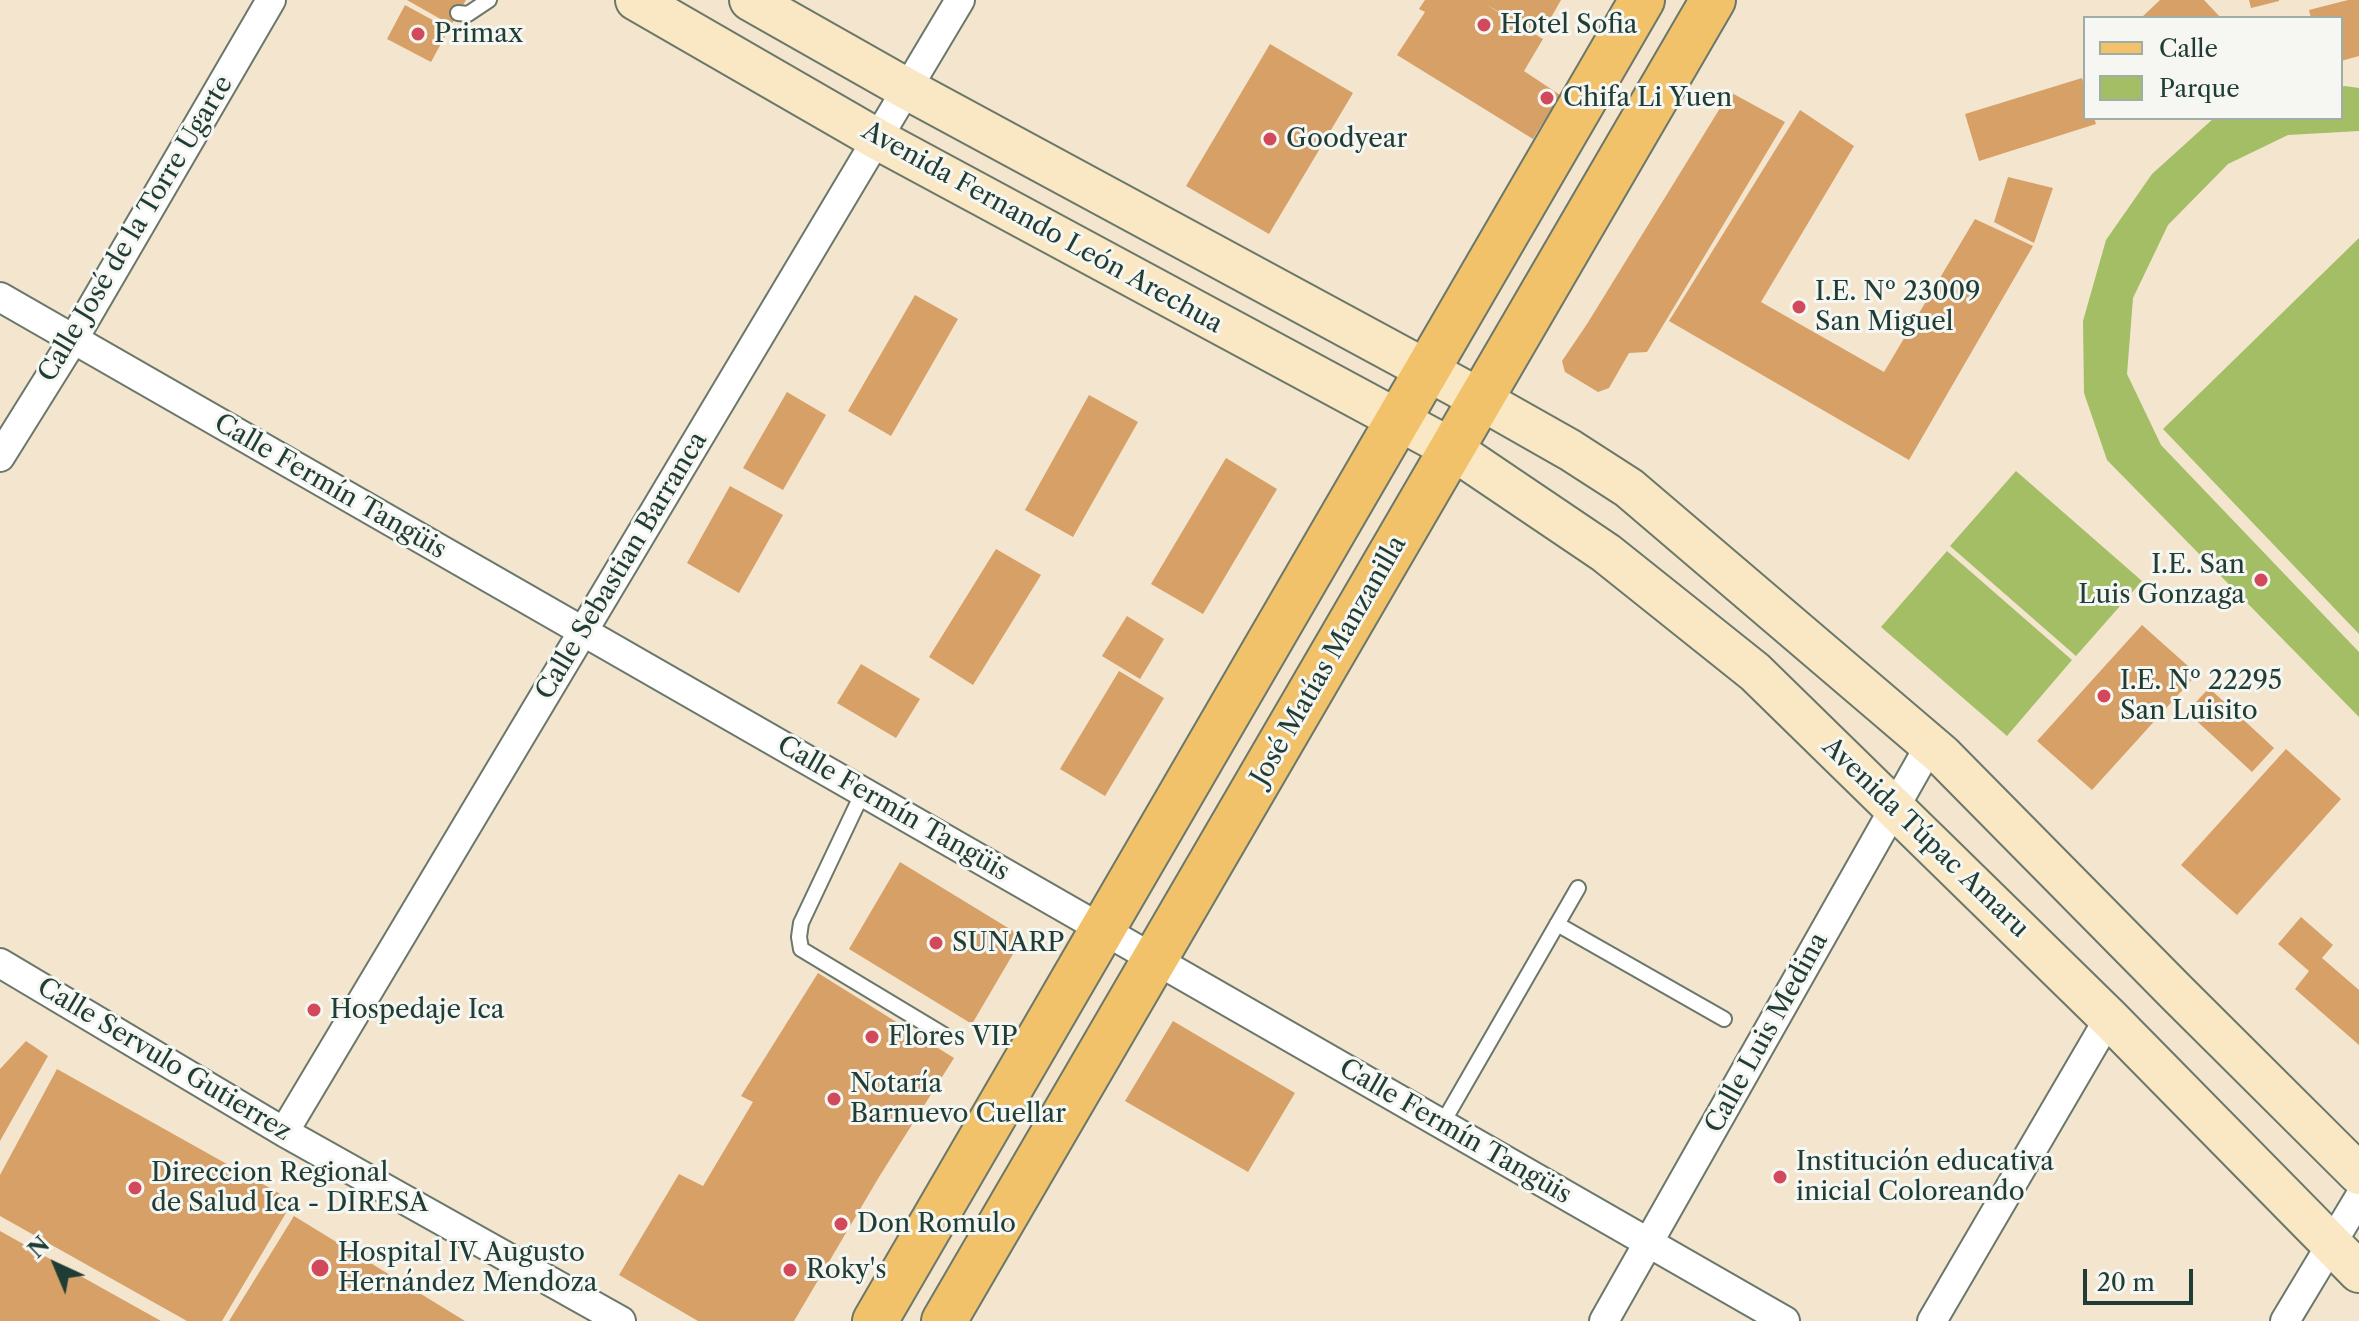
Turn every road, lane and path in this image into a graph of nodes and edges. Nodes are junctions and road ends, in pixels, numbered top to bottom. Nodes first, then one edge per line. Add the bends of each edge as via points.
1 (271, 0) edge
2 (489, 0) edge
3 (636, 0) edge
4 (750, 0) edge
5 (960, 0) edge
6 (1642, 0) edge
7 (1713, 0) edge
8 (458, 13) dead end
9 (907, 89) junction
10 (877, 139) junction
11 (0, 297) edge
12 (73, 340) junction
13 (1427, 371) junction
14 (1480, 399) junction
15 (1397, 421) junction
16 (1452, 449) junction
17 (0, 457) edge
18 (583, 631) junction
19 (1930, 745) junction
20 (863, 792) junction
21 (1894, 808) junction
22 (1578, 888) dead end
23 (1557, 924) junction
24 (1102, 929) junction
25 (1155, 959) junction
26 (0, 963) edge
27 (2109, 1018) junction
28 (1724, 1019) dead end
29 (944, 1035) dead end
30 (1442, 1124) junction
31 (284, 1132) junction
32 (2359, 1174) edge
33 (2359, 1198) edge
34 (1649, 1243) junction
35 (2331, 1244) junction
36 (2359, 1272) edge
37 (621, 1321) edge
38 (875, 1321) edge
39 (944, 1321) edge
40 (1604, 1321) edge
41 (1785, 1321) edge
42 (1932, 1321) edge
43 (2285, 1321) edge

1 - 12 street, Calle José de la Torre Ugarte
2 - 8 lane via 468,14
3 - 10 main road, Avenida Fernando León Arechua
4 - 9 main road
5 - 9 street, Calle Sebastian Barranca
6 - 13 main road
7 - 14 main road, José Matías Manzanilla
9 - 10 street, Calle Sebastian Barranca
9 - 13 main road
10 - 15 main road, Avenida Fernando León Arechua
10 - 18 street, Calle Sebastian Barranca
11 - 12 street, Calle Fermín Tangüis
12 - 17 street, Calle José de la Torre Ugarte
12 - 18 street, Calle Fermín Tangüis
13 - 14 main road
13 - 15 main road
14 - 16 main road, José Matías Manzanilla
14 - 19 main road via 1629,488
15 - 16 main road, Avenida Fernando León Arechua
15 - 24 main road
16 - 21 main road, Avenida Túpac Amaru via 1606,553 1755,672
16 - 25 main road, José Matías Manzanilla
18 - 20 street, Calle Fermín Tangüis
18 - 31 street, Calle Sebastian Barranca
19 - 21 street, Calle Luis Medina
19 - 32 main road
20 - 24 street, Calle Fermín Tangüis
20 - 29 lane via 801,923 801,949
21 - 27 main road, Avenida Túpac Amaru
21 - 34 street, Calle Luis Medina
22 - 23 lane
23 - 28 lane
23 - 30 lane
24 - 25 street, Calle Fermín Tangüis
24 - 38 main road
25 - 30 street, Calle Fermín Tangüis
25 - 39 main road, José Matías Manzanilla
26 - 31 street, Calle Servulo Gutierrez
27 - 35 main road, Avenida Túpac Amaru
27 - 42 street
30 - 34 street, Calle Fermín Tangüis
31 - 37 street, Calle Servulo Gutierrez
33 - 35 street
34 - 40 street, Calle Luis Medina
34 - 41 street, Calle Fermín Tangüis
35 - 36 main road, Avenida Túpac Amaru
35 - 43 street

